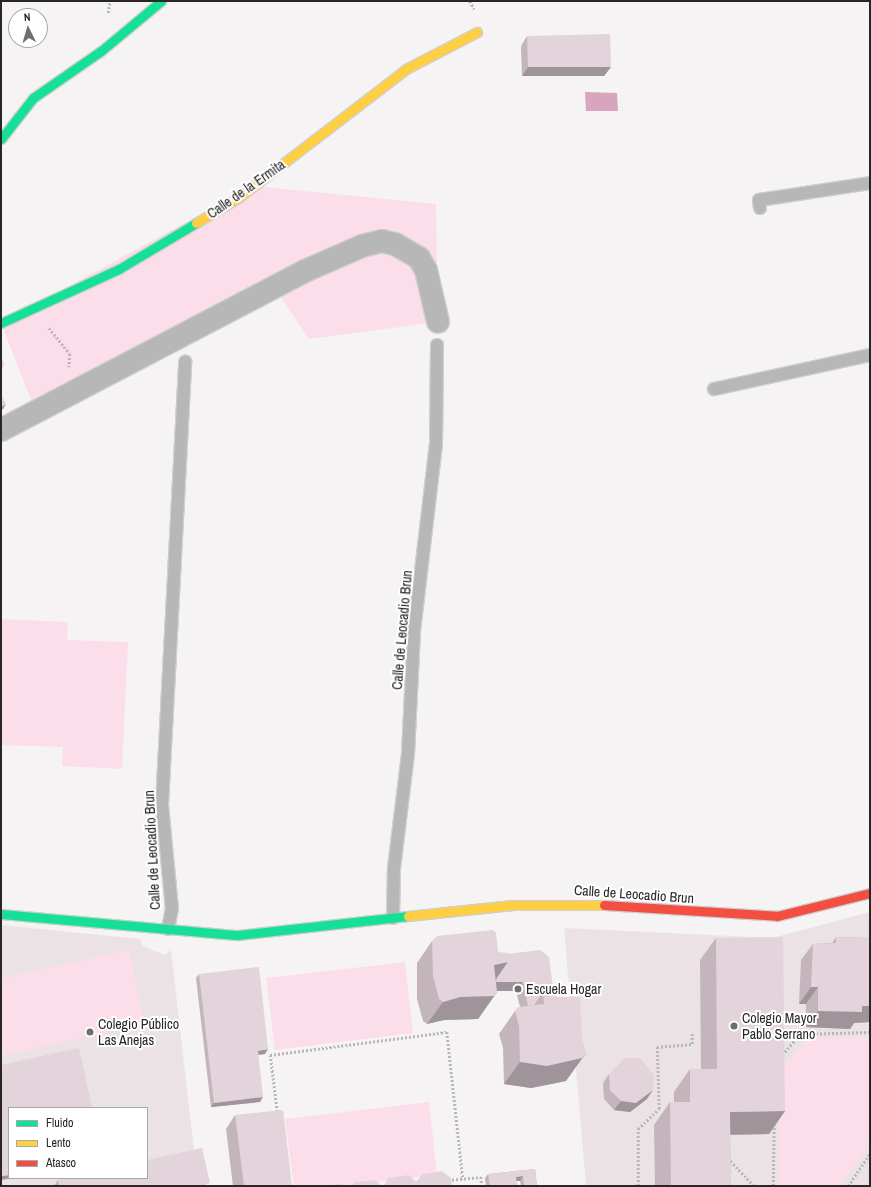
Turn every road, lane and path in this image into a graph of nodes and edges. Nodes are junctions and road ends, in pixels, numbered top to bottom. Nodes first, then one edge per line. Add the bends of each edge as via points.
1 (161, 1) edge
2 (477, 32) dead end
3 (1, 139) edge
4 (870, 183) edge
5 (760, 208) dead end
6 (438, 322) dead end
7 (1, 323) edge
8 (46, 328) dead end
9 (438, 345) dead end
10 (870, 355) edge
11 (185, 362) dead end
12 (714, 389) dead end
13 (65, 398) junction
14 (1, 430) edge
15 (870, 893) edge
16 (1, 914) edge
17 (393, 918) junction
18 (168, 929) junction
19 (870, 1032) edge
20 (692, 1034) dead end
21 (778, 1061) edge
22 (277, 1116) edge
23 (774, 1118) edge
24 (723, 1153) edge
25 (870, 1153) edge
26 (463, 1179) junction
27 (441, 1181) edge
28 (482, 1186) edge
29 (638, 1186) edge
30 (754, 1186) edge
31 (773, 1186) edge
32 (848, 1186) edge

1 - 3 street via 101,51 33,98
2 - 7 street, Calle de la Ermita via 406,69 238,198 119,269
4 - 5 lane via 759,200
6 - 13 street via 428,276 419,258 408,249 382,241 362,246 305,272
8 - 13 path via 53,328 70,354
9 - 17 lane, Calle de Leocadio Brun via 436,444 414,631 408,754 394,868
10 - 12 lane
11 - 18 lane, Calle de Leocadio Brun via 162,804 172,909
13 - 14 street
15 - 17 street, Calle de Leocadio Brun via 777,916 552,904 513,905
16 - 18 street, Calle de Leocadio Brun
17 - 18 street, Calle de Leocadio Brun via 238,935
19 - 21 path via 800,1034
20 - 29 path via 692,1044 657,1047 659,1109 638,1129
22 - 26 path via 270,1055 447,1032
23 - 31 path
24 - 30 path
25 - 32 path
26 - 27 path
26 - 28 path via 481,1177

